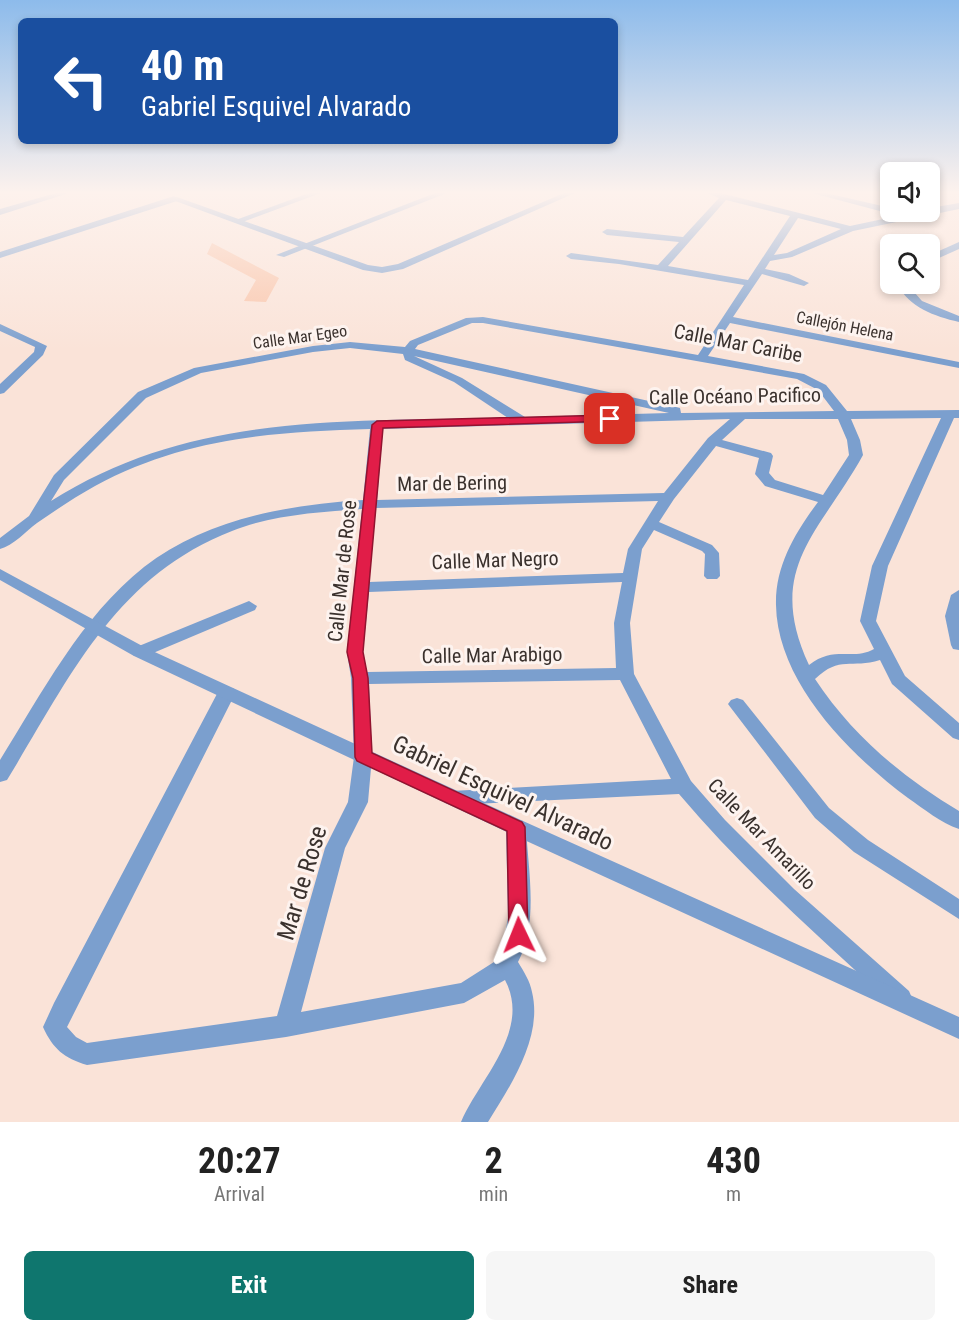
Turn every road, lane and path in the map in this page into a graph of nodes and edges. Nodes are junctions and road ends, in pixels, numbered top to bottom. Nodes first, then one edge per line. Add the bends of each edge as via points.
1 (30, 245) edge
2 (306, 245) edge
3 (307, 245) edge
4 (450, 245) edge
5 (681, 245) edge
6 (776, 245) edge
7 (813, 245) edge
8 (959, 245) edge
9 (940, 254) edge
10 (0, 255) edge
11 (281, 255) dead end
12 (571, 256) dead end
13 (767, 259) junction
14 (660, 269) junction
15 (758, 270) junction
16 (804, 283) dead end
17 (749, 284) junction
18 (908, 294) edge
19 (726, 319) junction
20 (959, 319) edge
21 (0, 327) edge
22 (408, 351) junction
23 (701, 358) junction
24 (959, 365) edge
25 (0, 390) edge
26 (840, 414) junction
27 (954, 414) edge
28 (699, 416) junction
29 (740, 417) junction
30 (522, 421) junction
31 (377, 425) junction
32 (713, 441) junction
33 (668, 496) junction
34 (826, 500) junction
35 (370, 503) junction
36 (33, 518) junction
37 (650, 523) junction
38 (0, 545) edge
39 (0, 574) edge
40 (712, 576) dead end
41 (629, 577) junction
42 (363, 587) junction
43 (959, 595) edge
44 (249, 606) dead end
45 (94, 628) junction
46 (959, 645) edge
47 (140, 652) junction
48 (882, 652) junction
49 (625, 674) junction
50 (360, 678) junction
51 (805, 678) junction
52 (226, 692) junction
53 (736, 704) dead end
54 (959, 733) edge
55 (363, 757) junction
56 (0, 775) edge
57 (684, 786) junction
58 (452, 798) junction
59 (959, 821) edge
60 (516, 827) junction
61 (959, 910) edge
62 (507, 962) junction
63 (907, 1004) junction
64 (286, 1026) junction
65 (959, 1028) edge
66 (474, 1122) edge

1 - 10 street
2 - 11 street
3 - 4 street via 366,268 382,270 400,267
5 - 14 street
6 - 13 street
7 - 13 street
8 - 9 street
12 - 14 street
13 - 15 street
14 - 17 street
15 - 16 street
15 - 17 street
17 - 19 street
18 - 20 street via 917,302
19 - 23 street
19 - 24 street, Callejón Helena
21 - 25 street via 41,346 39,353
22 - 23 street, Calle Mar Caribe via 414,343 470,320
22 - 28 street, Calle Mar Egeo
22 - 30 street via 410,358 458,380
22 - 36 street, Calle Mar Egeo via 350,345 314,349 198,370 159,386 128,408 60,478
23 - 26 street, Calle Mar Caribe via 800,376 832,398
26 - 27 street, Calle Océano Pacifico
26 - 29 street, Calle Océano Pacifico
26 - 34 street, Calle Mar Caribe via 851,431 856,454
27 - 48 street via 880,566 868,621
28 - 29 street, Calle Océano Pacifico
28 - 30 street, Calle Océano Pacifico
29 - 32 street, Calle Mar Amarillo
30 - 31 street, Calle Océano Pacifico
31 - 35 street, Calle Mar de Rose
31 - 36 street, Calle Océano Pacifico via 284,428 175,449 117,471
32 - 33 street, Calle Mar Amarillo
32 - 34 street via 766,456 762,474 770,483
33 - 35 street, Mar de Bering
33 - 37 street, Calle Mar Amarillo
34 - 51 street, Calle Mar Caribe via 789,565 783,593 793,655
35 - 42 street, Calle Mar de Rose
35 - 45 street, Mar de Bering via 272,515 211,535 149,571
36 - 38 street, Calle Océano Pacifico
37 - 40 street via 707,548 712,553
37 - 41 street, Calle Mar Amarillo via 635,549
39 - 45 street, Gabriel Esquivel Alvarado
41 - 42 street, Calle Mar Negro
41 - 49 street, Calle Mar Amarillo via 622,623
42 - 50 street, Calle Mar de Rose via 355,652
43 - 46 street via 953,616
44 - 47 street
45 - 47 street, Gabriel Esquivel Alvarado
45 - 56 street, Mar de Bering
47 - 52 street, Gabriel Esquivel Alvarado
48 - 51 street via 861,660 828,660
48 - 54 street via 898,680
49 - 50 street, Calle Mar Arabigo
49 - 57 street, Calle Mar Amarillo
50 - 55 street, Calle Mar de Rose
51 - 59 street, Calle Mar Caribe via 829,713 863,750 909,789
52 - 55 street, Gabriel Esquivel Alvarado
52 - 64 street via 55,1028 71,1049 87,1054
53 - 61 street via 822,813 861,846
55 - 58 street, Gabriel Esquivel Alvarado
55 - 64 street, Mar de Rose via 358,802 335,848
57 - 58 street
57 - 63 street, Calle Mar Amarillo via 786,895
58 - 60 street, Gabriel Esquivel Alvarado
60 - 62 street via 519,935
60 - 63 street, Gabriel Esquivel Alvarado
62 - 64 street via 491,978 464,993
62 - 66 street via 522,993 522,1026 502,1078
63 - 65 street, Gabriel Esquivel Alvarado

